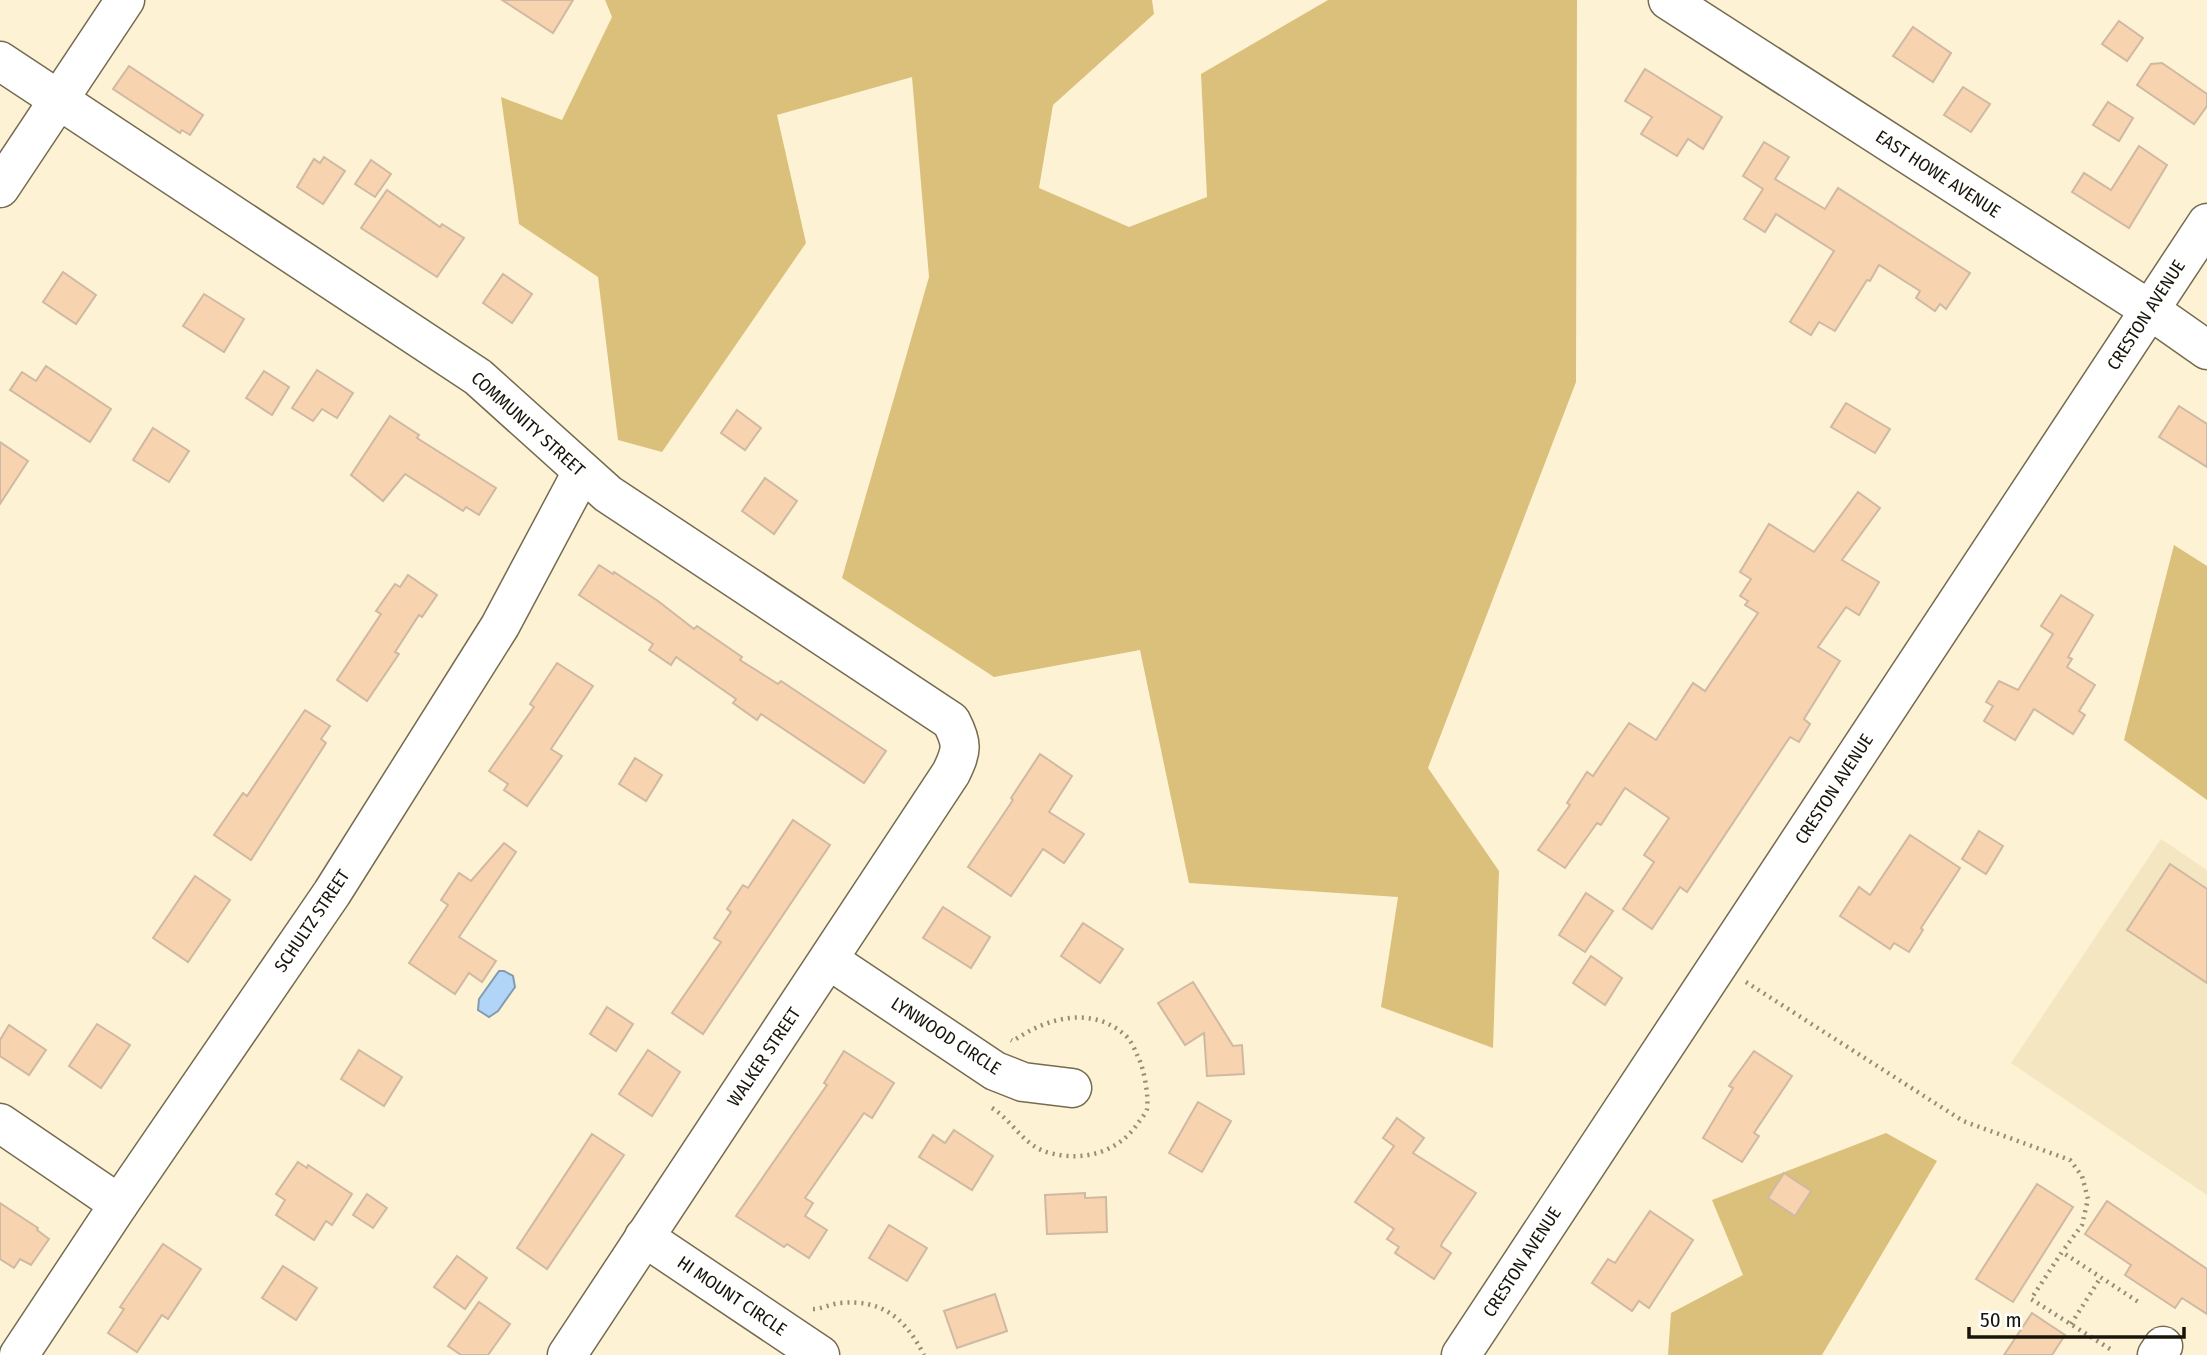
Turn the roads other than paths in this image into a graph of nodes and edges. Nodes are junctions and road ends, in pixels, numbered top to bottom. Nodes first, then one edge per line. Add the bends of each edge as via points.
1 (125, 0) edge
2 (1668, 0) edge
3 (0, 61) edge
4 (59, 100) junction
5 (0, 188) edge
6 (2207, 223) edge
7 (2150, 310) junction
8 (2207, 350) edge
9 (582, 472) junction
10 (958, 758) joint
11 (829, 960) junction
12 (1072, 1088) dead end
13 (0, 1123) edge
14 (119, 1204) junction
15 (644, 1237) junction
16 (16, 1350) edge
17 (567, 1355) edge
18 (820, 1355) edge
19 (1461, 1355) edge

1 - 4 street
2 - 7 street, EAST HOWE AVENUE
3 - 4 street, COMMUNITY STREET
4 - 5 street
4 - 9 street, COMMUNITY STREET via 478,377
6 - 7 street, CRESTON AVENUE
7 - 8 street, EAST HOWE AVENUE
7 - 19 street, CRESTON AVENUE
9 - 10 street, COMMUNITY STREET via 608,494 951,721 960,739
9 - 14 street, SCHULTZ STREET via 499,626 332,893
10 - 11 street, WALKER STREET
11 - 12 street, LYNWOOD CIRCLE via 995,1071 1023,1082
11 - 15 street, WALKER STREET
13 - 14 street
14 - 16 street, SCHULTZ STREET
15 - 17 street, WALKER STREET
15 - 18 street, HI MOUNT CIRCLE

